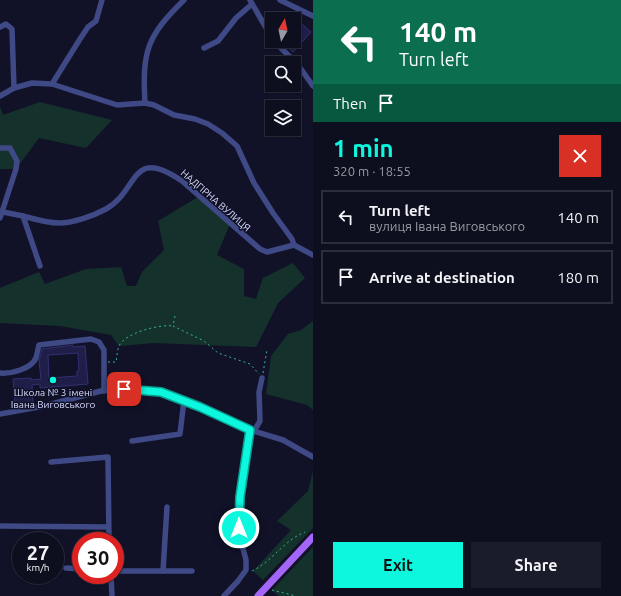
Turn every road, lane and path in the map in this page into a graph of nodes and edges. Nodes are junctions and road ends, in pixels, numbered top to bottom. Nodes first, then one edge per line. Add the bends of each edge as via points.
1 (102, 0) edge
2 (184, 0) edge
3 (280, 0) edge
4 (251, 2) edge
5 (313, 16) edge
6 (265, 26) edge
7 (0, 27) edge
8 (204, 48) dead end
9 (281, 48) edge
10 (52, 84) junction
11 (313, 86) edge
12 (14, 88) junction
13 (0, 96) edge
14 (145, 103) junction
15 (0, 148) edge
16 (3, 212) junction
17 (23, 216) junction
18 (0, 218) edge
19 (294, 245) junction
20 (313, 255) edge
21 (40, 266) dead end
22 (175, 316) dead end
23 (173, 326) junction
24 (267, 350) dead end
25 (104, 363) junction
26 (0, 373) edge
27 (262, 378) junction
28 (104, 391) junction
29 (184, 400) junction
30 (0, 414) edge
31 (252, 431) junction
32 (132, 441) dead end
33 (313, 457) edge
34 (51, 462) dead end
35 (167, 507) dead end
36 (0, 526) edge
37 (108, 527) junction
38 (108, 532) edge
39 (306, 532) dead end
40 (313, 537) edge
41 (66, 568) dead end
42 (72, 568) edge
43 (124, 570) edge
44 (246, 570) junction
45 (163, 571) junction
46 (192, 571) dead end
47 (111, 584) edge
48 (272, 590) dead end
49 (112, 596) edge
50 (224, 596) edge
51 (258, 596) edge
52 (296, 596) edge

1 - 10 street via 96,21 88,27
2 - 14 street via 155,31 150,41 145,65
3 - 5 street
4 - 6 street
4 - 8 street via 218,41
7 - 12 street via 6,24 12,29
9 - 11 street via 298,65
10 - 12 street via 32,83
10 - 14 street via 117,106
12 - 13 street
14 - 19 street via 174,115 208,124 237,146 254,183
15 - 16 street via 10,148 17,160
16 - 17 street, НАДГІРНА ВУЛИЦЯ
16 - 18 street
17 - 19 street, НАДГІРНА ВУЛИЦЯ via 60,223 90,216 115,203 133,178 143,170 159,168 182,181 260,249 267,252
17 - 21 street
19 - 20 street
22 - 23 path
23 - 25 path via 164,325 130,336 119,346 116,362
23 - 27 path via 204,342 218,353 250,364
24 - 27 path
25 - 26 street via 104,350 99,342 91,340 39,345 36,359 25,367 11,374
25 - 28 street
27 - 31 street via 259,392 260,421
28 - 29 street via 124,389 161,392
28 - 30 street
29 - 31 street
29 - 32 street via 180,434
31 - 33 street via 283,440
31 - 44 street via 238,518
34 - 37 street via 108,457
35 - 45 street
36 - 37 street
37 - 38 street
39 - 44 path via 294,537 253,571
40 - 51 main road
41 - 42 street
43 - 45 street
44 - 50 street
45 - 46 street
47 - 49 street
48 - 52 path

